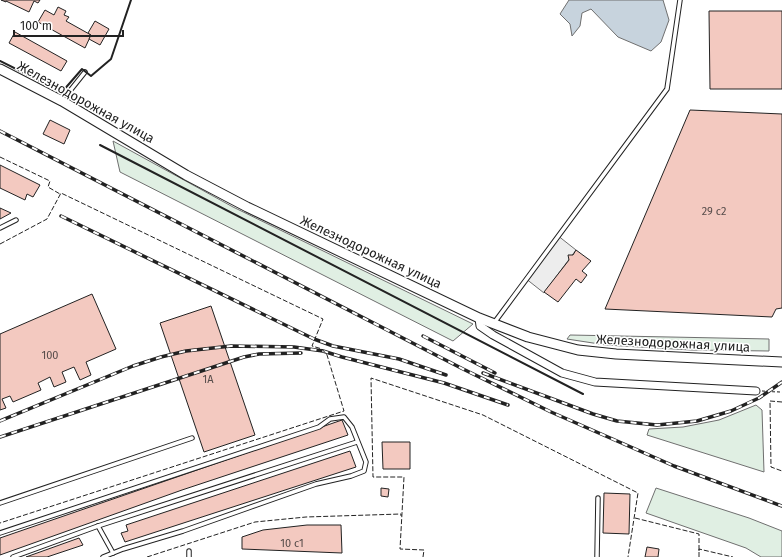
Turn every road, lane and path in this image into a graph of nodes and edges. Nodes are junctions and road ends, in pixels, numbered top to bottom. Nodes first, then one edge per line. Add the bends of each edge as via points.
1 (680, 0) edge
2 (0, 69) edge
3 (85, 72) dead end
4 (59, 99) junction
5 (16, 220) dead end
6 (0, 228) edge
7 (479, 318) junction
8 (494, 324) junction
9 (782, 362) edge
10 (756, 391) joint
11 (782, 392) edge
12 (192, 438) dead end
13 (358, 442) junction
14 (598, 498) dead end
15 (0, 503) edge
16 (98, 526) junction
17 (0, 533) edge
18 (189, 551) dead end
19 (113, 553) junction
20 (13, 557) edge
21 (103, 557) edge
22 (188, 557) edge
23 (597, 557) edge

1 - 8 lane via 666,89
2 - 4 main road, Железнодорожная улица
3 - 4 lane via 69,92
4 - 7 main road, Железнодорожная улица via 186,175 247,207
5 - 6 lane
7 - 8 main road, Железнодорожная улица
7 - 10 street via 480,326 493,335 562,373 595,382
8 - 9 main road, Железнодорожная улица via 533,339 578,350
10 - 11 path
12 - 15 lane
13 - 16 lane
13 - 17 lane via 352,426 344,417 330,419 318,426
13 - 19 lane via 366,462 364,471 316,484
14 - 23 lane
16 - 19 lane
16 - 20 lane
18 - 22 lane
19 - 21 lane

